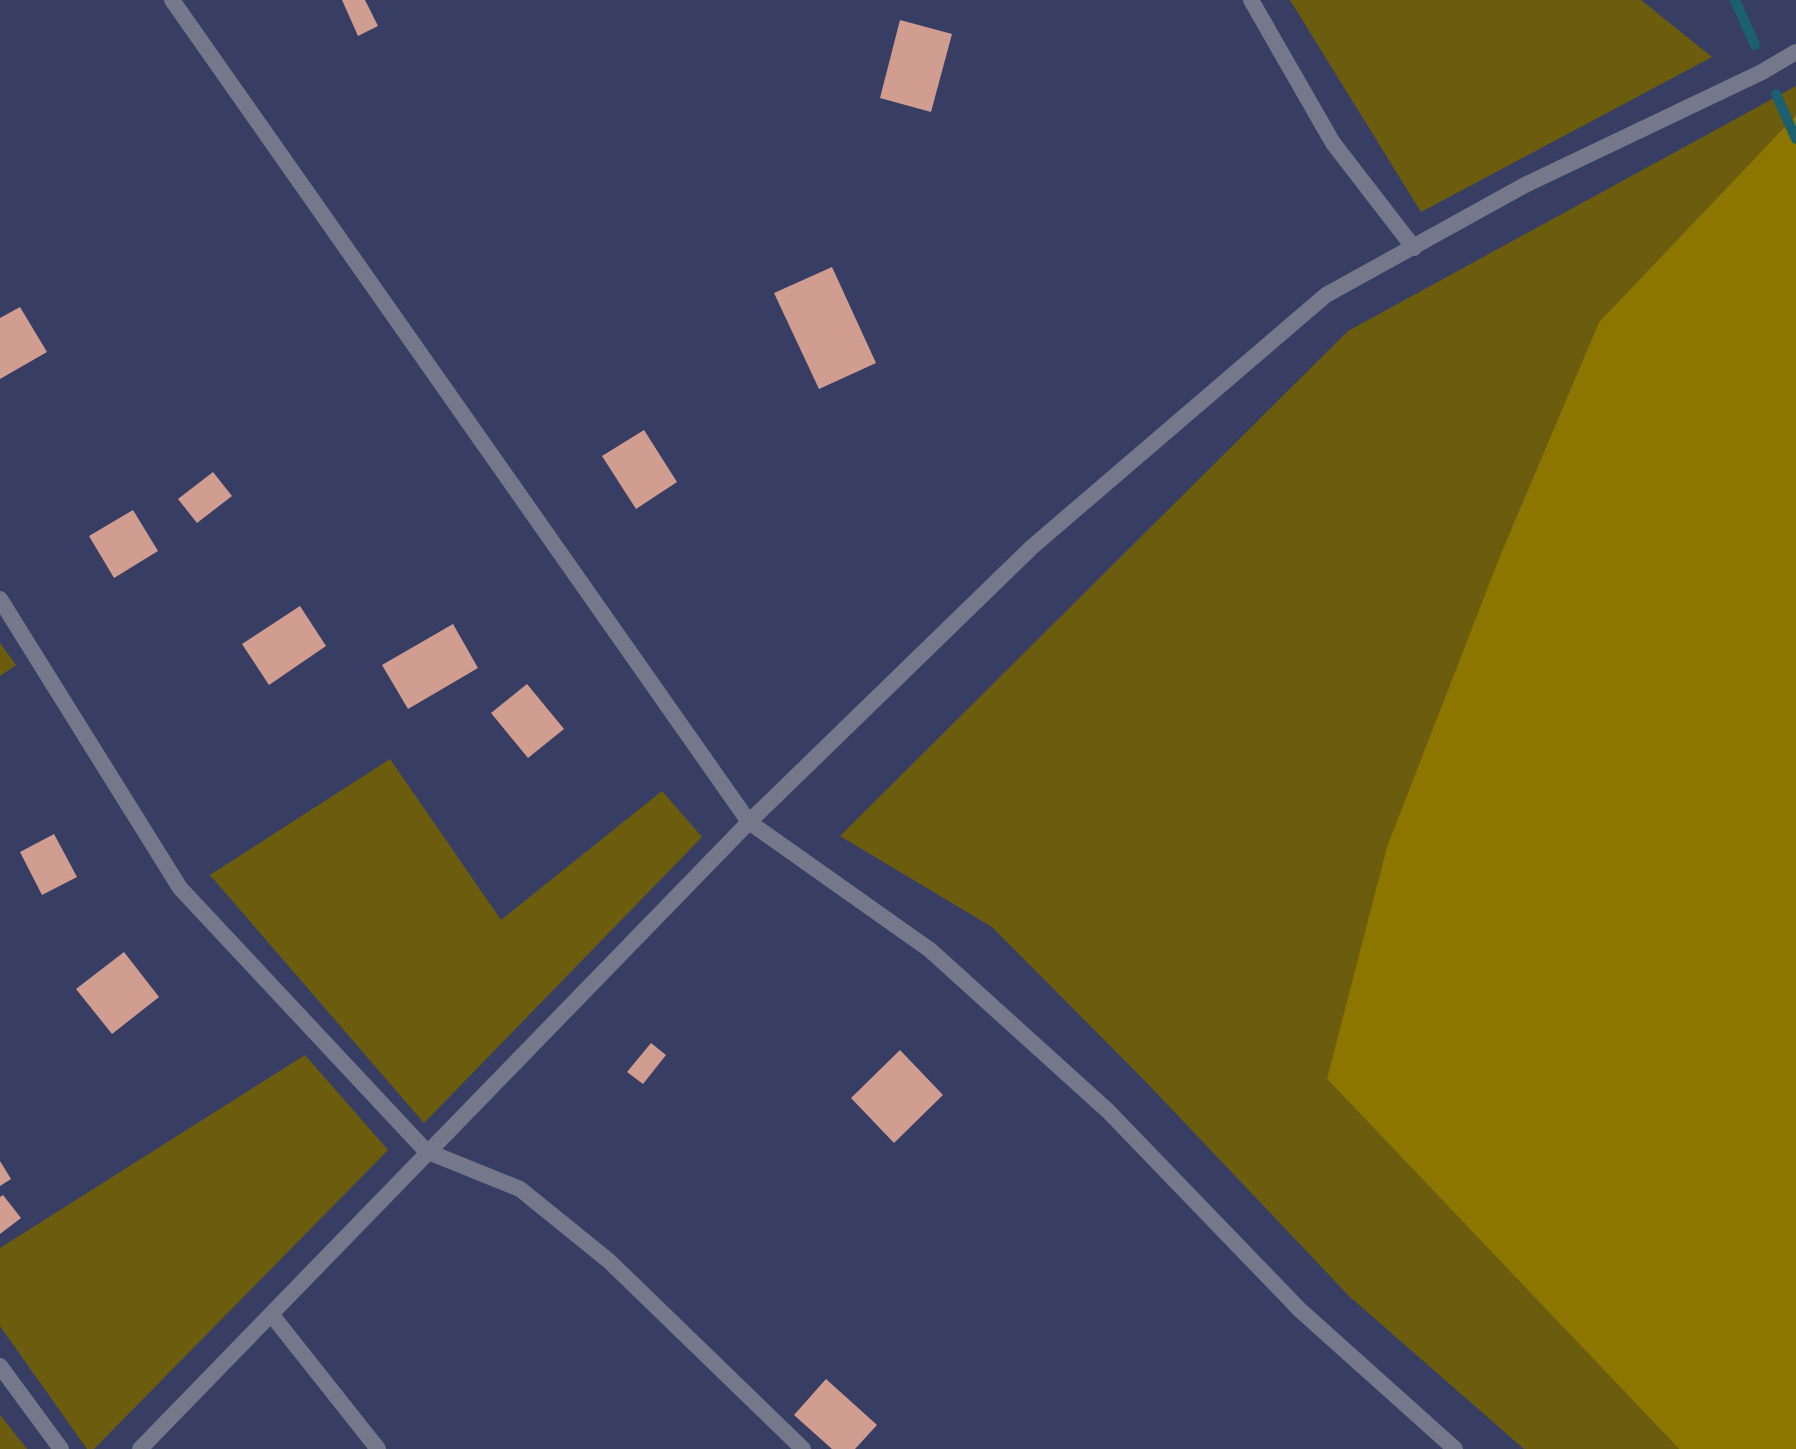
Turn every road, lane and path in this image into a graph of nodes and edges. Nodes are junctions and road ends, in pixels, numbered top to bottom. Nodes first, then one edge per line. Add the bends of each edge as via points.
1 (172, 0) edge
2 (1251, 0) edge
3 (1796, 52) edge
4 (1414, 248) junction
5 (0, 599) edge
6 (749, 822) junction
7 (426, 1151) junction
8 (271, 1314) junction
9 (0, 1366) edge
10 (61, 1449) edge
11 (140, 1449) edge
12 (378, 1449) edge
13 (803, 1449) edge
14 (1455, 1449) edge

1 - 6 street
2 - 4 street via 1333,143
3 - 4 street via 1525,185
4 - 6 street via 1326,295 1056,527
5 - 7 street via 180,888
6 - 7 street
6 - 14 street via 930,950 1108,1111 1300,1310
7 - 8 street
7 - 13 street via 520,1189 609,1261
8 - 11 street
8 - 12 street
9 - 10 street

